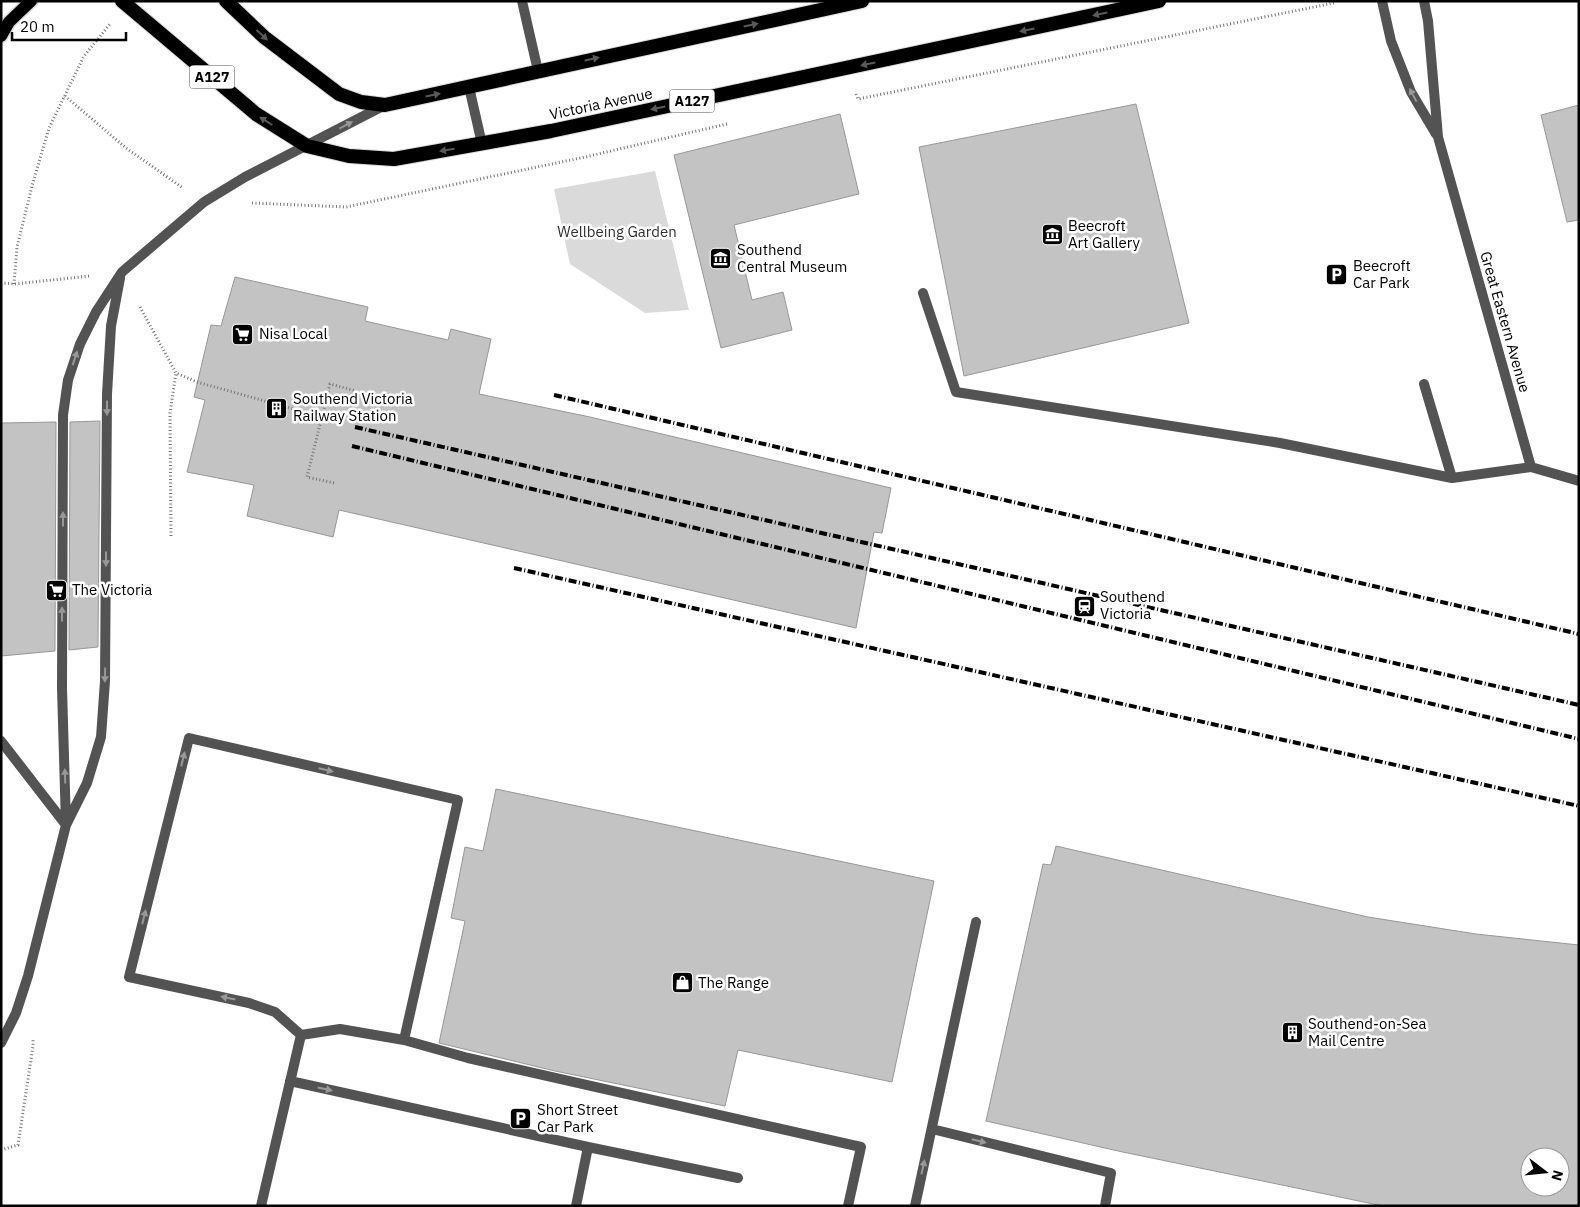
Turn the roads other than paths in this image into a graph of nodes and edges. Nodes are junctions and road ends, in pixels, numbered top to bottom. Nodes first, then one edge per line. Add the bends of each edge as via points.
1 (31, 1) edge
2 (122, 1) edge
3 (226, 1) edge
4 (522, 1) edge
5 (862, 1) edge
6 (1159, 1) edge
7 (1382, 1) edge
8 (1424, 1) edge
9 (1, 36) edge
10 (538, 70) junction
11 (469, 87) junction
12 (385, 104) junction
13 (1438, 137) junction
14 (482, 144) junction
15 (307, 146) junction
16 (122, 272) junction
17 (923, 293) dead end
18 (1424, 384) dead end
19 (1531, 467) junction
20 (1452, 478) junction
21 (1579, 481) edge
22 (1, 741) edge
23 (66, 825) junction
24 (976, 922) dead end
25 (301, 1035) junction
26 (404, 1040) junction
27 (1, 1043) edge
28 (290, 1081) junction
29 (932, 1129) junction
30 (588, 1147) junction
31 (738, 1178) dead end
32 (262, 1206) edge
33 (576, 1206) edge
34 (848, 1206) edge
35 (915, 1206) edge
36 (1105, 1206) edge

1 - 9 main road via 9,22
15 -> 2 highway, Victoria Avenue / A127 via 256,114
3 -> 12 highway via 264,37 339,94 361,102
4 - 10 street
10 -> 5 highway
6 -> 14 highway, Victoria Avenue / A127
13 -> 7 street, Great Eastern Avenue via 1411,92 1391,41
8 - 13 street, Great Eastern Avenue
10 - 11 highway
12 -> 11 highway
11 - 14 street
15 -> 12 street
13 - 19 street, Great Eastern Avenue
14 -> 15 highway, Victoria Avenue / A127 via 394,159 349,156
15 - 16 street via 204,202
16 -> 23 street via 111,326 107,394 104,710 95,761
23 -> 16 street via 62,688 63,416 68,380 80,344
17 - 20 street via 956,392 1280,443
18 - 20 street
19 - 20 street
19 - 21 street
22 - 23 street
23 - 27 street via 28,976 16,1013
24 - 29 street
25 - 26 street via 340,1029
25 -> 26 street via 275,1012 249,1002 130,976 189,738 458,800
25 - 28 street
26 - 34 street via 468,1058 861,1147
28 -> 30 street
28 - 32 street
35 -> 29 street
29 -> 36 street via 1111,1173
30 - 31 street
30 - 33 street

